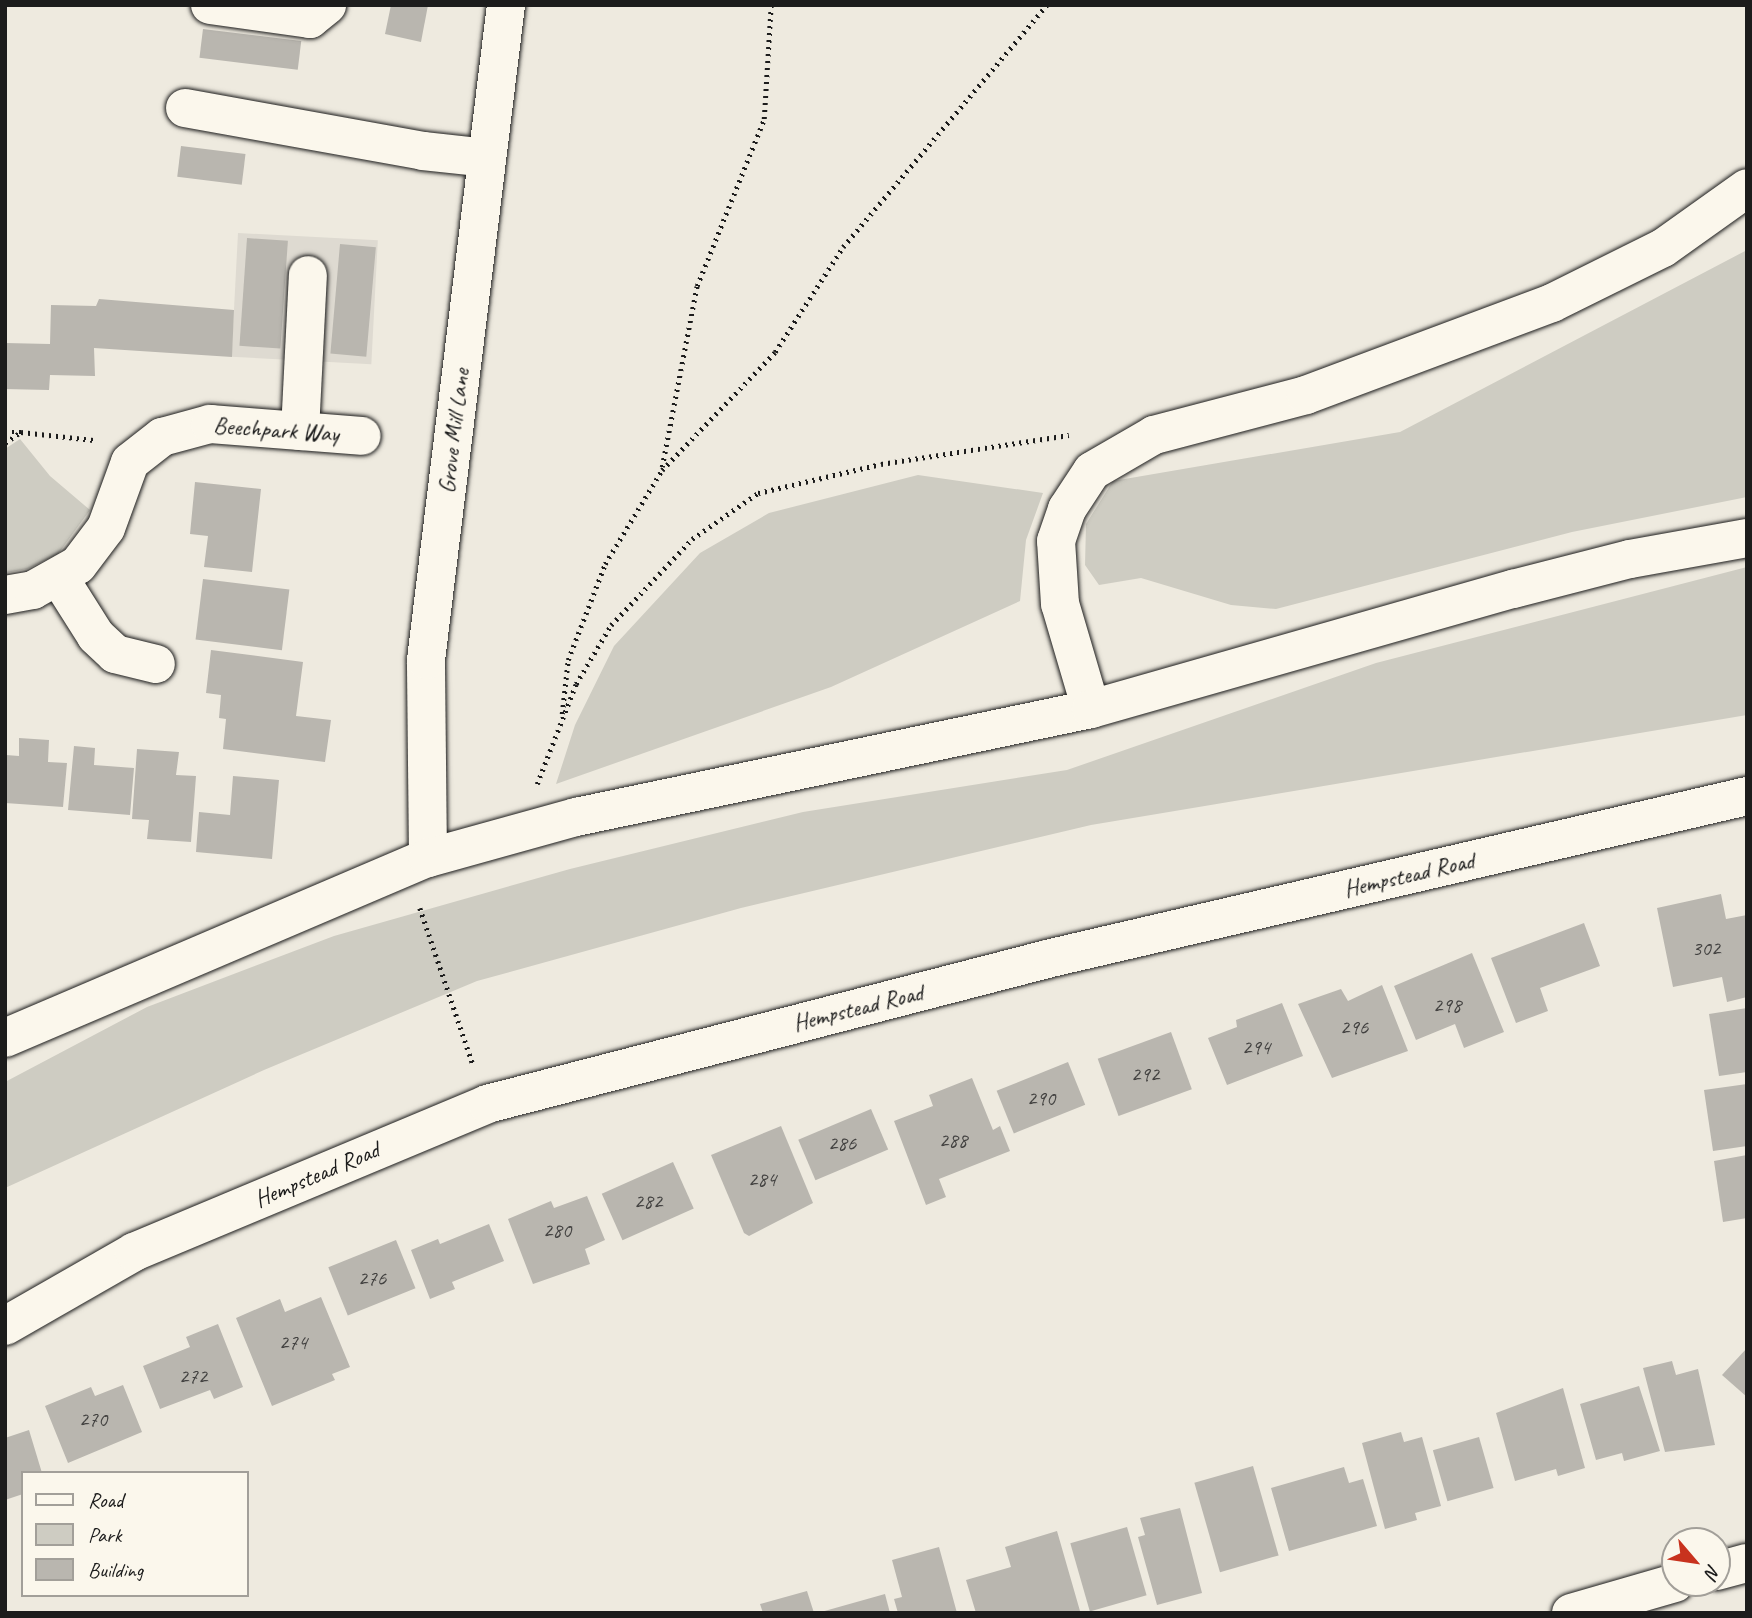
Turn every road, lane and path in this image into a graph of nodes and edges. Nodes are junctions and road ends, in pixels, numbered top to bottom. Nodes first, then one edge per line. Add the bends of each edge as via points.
1 (210, 5) edge
2 (327, 5) edge
3 (506, 5) edge
4 (771, 5) edge
5 (1047, 5) edge
6 (185, 108) dead end
7 (487, 158) junction
8 (1747, 188) edge
9 (308, 275) dead end
10 (300, 431) junction
11 (5, 432) edge
12 (21, 432) junction
13 (1074, 434) dead end
14 (362, 436) dead end
15 (5, 443) edge
16 (143, 448) junction
17 (662, 470) junction
18 (1747, 538) edge
19 (60, 579) junction
20 (5, 595) edge
21 (156, 664) dead end
22 (1091, 709) junction
23 (562, 714) junction
24 (1747, 796) edge
25 (519, 833) junction
26 (428, 858) junction
27 (417, 900) dead end
28 (5, 1038) edge
29 (486, 1104) junction
30 (5, 1326) edge
31 (1661, 1587) edge
32 (1571, 1613) edge

1 - 2 street via 310,19
3 - 7 street, Grove Mill Lane
4 - 17 path via 764,119 697,286
5 - 17 path via 843,247 775,352
6 - 7 street via 423,151
7 - 26 street, Grove Mill Lane via 426,660
8 - 22 street via 1662,248 1552,303 1306,395 1154,435 1092,471 1067,509 1056,541 1060,604
9 - 10 street
10 - 14 street, Beechpark Way
10 - 16 street, Beechpark Way via 210,424 184,428
11 - 12 path
12 - 15 path
12 - 16 path
13 - 23 path via 881,464 758,493 692,539 611,625
16 - 19 street via 130,462 106,528 78,565
17 - 23 path via 604,564 568,660
18 - 22 street via 1630,559 1513,589
19 - 20 street
19 - 21 street via 96,636 115,654
22 - 25 street
23 - 25 path
24 - 29 street, Hempstead Road via 1051,958
25 - 26 street
26 - 28 street
27 - 29 path
29 - 30 street, Hempstead Road via 134,1252
31 - 32 street

